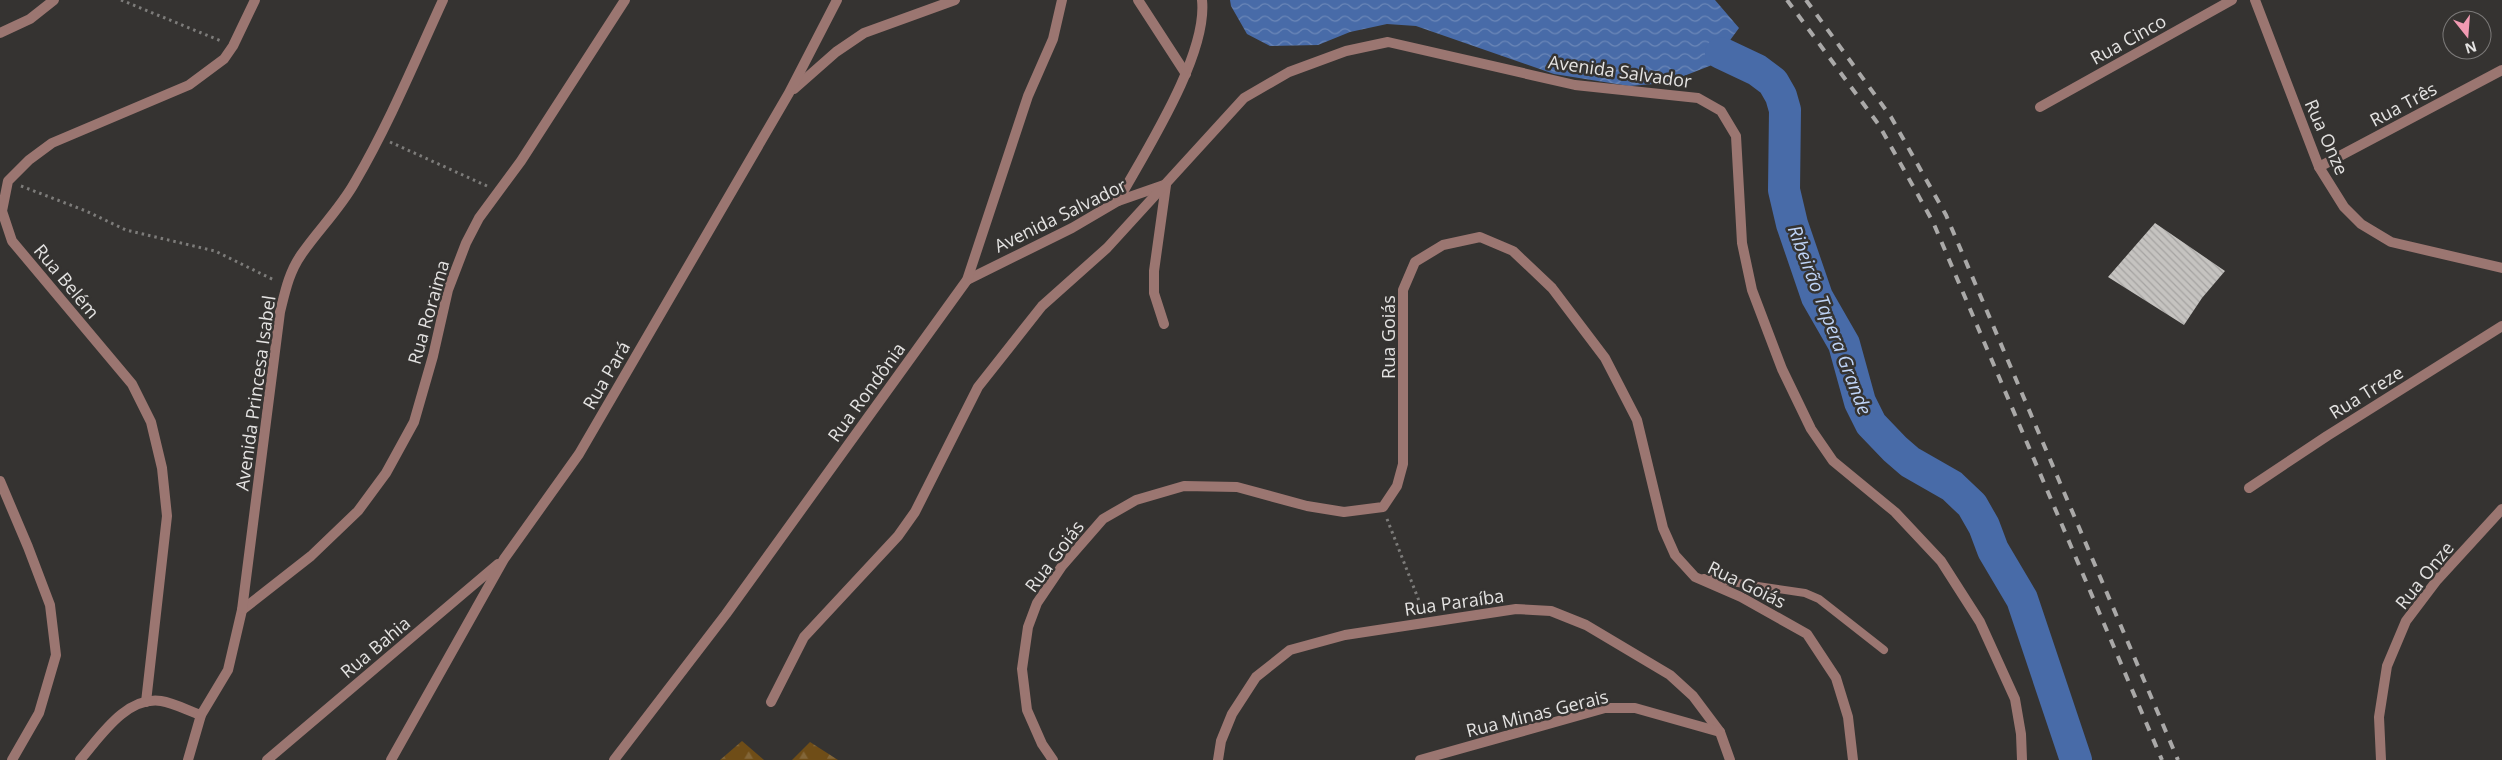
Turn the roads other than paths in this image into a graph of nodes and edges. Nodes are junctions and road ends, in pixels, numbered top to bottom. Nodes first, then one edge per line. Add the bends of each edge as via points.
1 (54, 0) edge
2 (255, 0) edge
3 (443, 0) edge
4 (625, 0) edge
5 (837, 0) edge
6 (955, 0) edge
7 (1062, 0) edge
8 (1138, 0) edge
9 (1202, 0) edge
10 (2232, 0) edge
11 (2255, 0) edge
12 (0, 33) edge
13 (2502, 70) edge
14 (1186, 74) junction
15 (789, 93) junction
16 (2040, 107) dead end
17 (2320, 167) junction
18 (1166, 184) junction
19 (1118, 201) junction
20 (2502, 268) edge
21 (966, 280) junction
22 (1164, 324) dead end
23 (2502, 326) edge
24 (0, 481) edge
25 (2249, 488) dead end
26 (2502, 509) edge
27 (504, 559) junction
28 (1695, 577) junction
29 (242, 610) junction
30 (1884, 650) dead end
31 (146, 702) junction
32 (771, 702) dead end
33 (201, 716) junction
34 (1720, 732) junction
35 (12, 760) edge
36 (80, 760) edge
37 (188, 760) edge
38 (267, 760) edge
39 (391, 760) edge
40 (614, 760) edge
41 (1053, 760) edge
42 (1218, 760) edge
43 (1420, 760) edge
44 (1730, 760) edge
45 (1853, 760) edge
46 (2022, 760) edge
47 (2381, 760) edge

1 - 12 street via 30,19
2 - 31 street, Rua Belém via 224,59 189,85 52,143 8,181 2,211 12,241 132,384 151,422 162,468 167,516
3 - 29 street, Avenida Princesa Isabel via 379,138 340,207 300,256 286,286
4 - 29 street, Rua Roraima via 521,161 479,218 466,243 448,290 414,422 386,473 358,511 311,556
5 - 15 street, Rua Pará
6 - 15 street via 864,33 836,52
7 - 21 street, Rua Rondônia via 1053,39 1028,96
8 - 14 street
9 - 14 street via 1200,32
10 - 16 street, Rua Cinco
11 - 17 street, Rua Onze
13 - 17 street, Rua Três
14 - 19 street
15 - 27 street, Rua Pará via 579,454
17 - 20 street, Rua Onze via 2344,207 2361,224 2391,242
18 - 19 street, Avenida Salvador
18 - 22 street via 1154,271 1154,293
18 - 32 street via 1107,248 1042,306 1007,348 978,387 915,512 898,536 804,637
18 - 46 street, Avenida Salvador via 1244,98 1289,72 1346,51 1388,42 1575,86 1698,98 1721,111 1736,136 1742,243 1752,290 1782,370 1811,429 1833,461 1895,512 1941,561 1980,622 2015,699
19 - 21 street, Avenida Salvador via 1072,228
21 - 40 street, Rua Rondônia via 726,614
23 - 25 street, Rua Treze
24 - 35 street via 50,605 56,655 39,713
26 - 47 street, Rua Onze via 2406,621 2387,666 2379,718
27 - 38 street, Rua Bahia
27 - 39 street, Rua Pará
28 - 30 lane via 1805,593 1818,599
28 - 41 street, Rua Goiás via 1675,555 1663,528 1637,420 1605,358 1552,288 1513,251 1480,237 1443,245 1415,262 1403,290 1403,464 1397,486 1383,507 1344,512 1307,506 1237,487 1184,486 1136,500 1103,519 1062,566 1037,603 1028,627 1022,669 1027,710
28 - 45 street, Rua Goiás via 1741,597 1807,634 1836,678 1848,717
29 - 33 street, Avenida Princesa Isabel via 228,670
31 - 33 street via 161,701
31 - 36 street via 116,720
33 - 37 street, Avenida Princesa Isabel
34 - 42 street, Rua Paraíba via 1693,696 1670,675 1586,624 1551,612 1516,609 1344,635 1290,650 1251,684 1232,714 1221,741
34 - 43 street, Rua Minas Gerais via 1635,708 1605,708
34 - 44 street, Rua Paraíba

